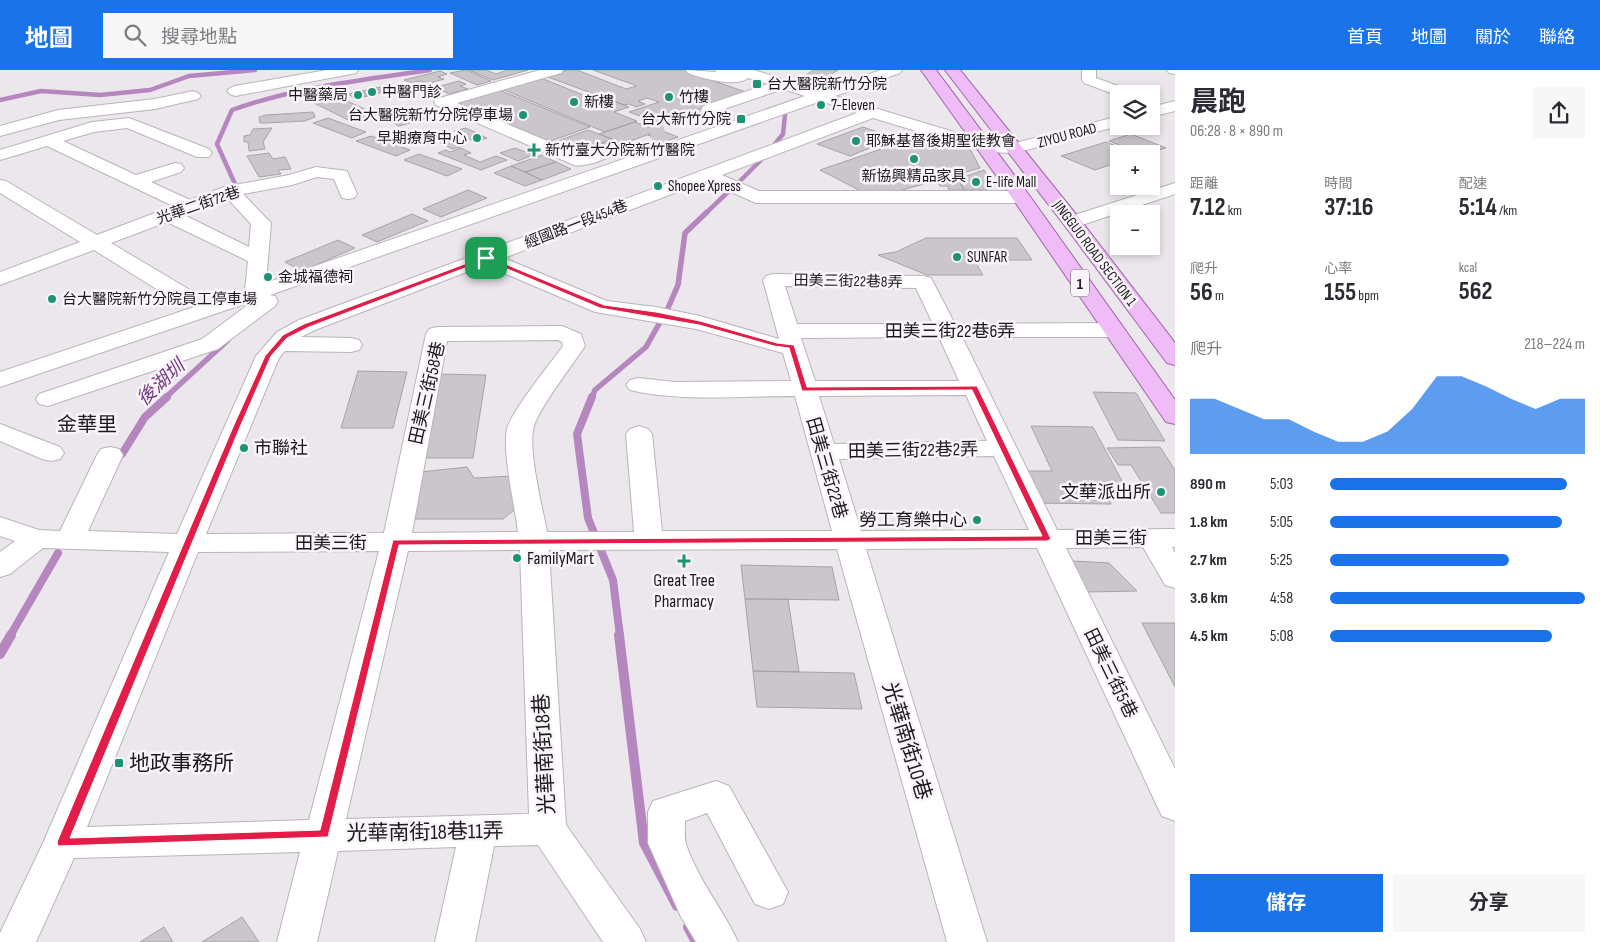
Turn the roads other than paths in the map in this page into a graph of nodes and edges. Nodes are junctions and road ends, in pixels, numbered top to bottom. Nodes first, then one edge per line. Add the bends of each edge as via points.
1 (351, 70) edge
2 (556, 70) edge
3 (693, 70) edge
4 (722, 70) edge
5 (895, 70) edge
6 (928, 70) edge
7 (952, 70) edge
8 (1089, 70) edge
9 (748, 72) edge
10 (784, 87) junction
11 (1110, 88) edge
12 (235, 90) dead end
13 (193, 96) dead end
14 (819, 96) junction
15 (872, 113) junction
16 (694, 122) tunnel mouth
17 (1110, 123) edge
18 (5, 126) edge
19 (656, 138) tunnel mouth
20 (50, 141) junction
21 (986, 147) junction
22 (1015, 148) junction
23 (203, 153) dead end
24 (0, 155) edge
25 (176, 168) dead end
26 (706, 175) junction
27 (136, 181) junction
28 (0, 185) edge
29 (1175, 188) edge
30 (230, 192) junction
31 (1160, 193) edge
32 (348, 194) dead end
33 (1153, 195) edge
34 (1158, 195) edge
35 (1020, 197) junction
36 (1175, 202) edge
37 (190, 207) junction
38 (168, 215) junction
39 (1072, 222) junction
40 (96, 242) junction
41 (257, 258) junction
42 (486, 258) junction
43 (0, 279) edge
44 (772, 280) joint
45 (924, 282) joint
46 (182, 295) dead end
47 (261, 297) junction
48 (307, 325) junction
49 (1113, 330) junction
50 (948, 331) junction
51 (562, 333) joint
52 (789, 339) junction
53 (278, 344) junction
54 (351, 344) dead end
55 (1175, 358) edge
56 (0, 380) edge
57 (638, 384) dead end
58 (975, 388) junction
59 (804, 389) junction
60 (48, 399) dead end
61 (1175, 417) edge
62 (639, 434) dead end
63 (4, 438) edge
64 (1004, 448) junction
65 (822, 452) junction
66 (51, 453) dead end
67 (110, 455) dead end
68 (0, 526) edge
69 (1164, 538) edge
70 (1047, 539) junction
71 (36, 540) junction
72 (848, 540) junction
73 (649, 541) junction
74 (69, 542) junction
75 (396, 542) junction
76 (534, 542) junction
77 (188, 543) junction
78 (0, 567) edge
79 (1175, 578) edge
80 (1175, 806) edge
81 (548, 829) junction
82 (478, 833) junction
83 (324, 834) junction
84 (62, 842) junction
85 (769, 892) dead end
86 (16, 942) edge
87 (296, 942) edge
88 (455, 942) edge
89 (626, 942) edge
90 (718, 942) edge
91 (967, 942) edge

1 - 12 street
2 - 19 street via 442,102 580,161
3 - 9 street via 710,76
4 - 9 street
5 - 14 street
6 - 21 main road, JINGGUO ROAD SECTION 1 / 1
7 - 22 main road, 1
8 - 11 street via 1089,80
9 - 10 street, ZIYOU ROAD
10 - 14 street, ZIYOU ROAD
10 - 16 street
13 - 18 street via 155,104 58,115
14 - 15 street, ZIYOU ROAD
14 - 47 street
15 - 21 street, ZIYOU ROAD
15 - 26 street, 經國路一段454巷
17 - 22 street, ZIYOU ROAD
20 - 23 street via 92,127 129,124
20 - 24 street
20 - 27 street
21 - 22 street, ZIYOU ROAD
21 - 35 main road, JINGGUO ROAD SECTION 1 / 1
22 - 39 main road, JINGGUO ROAD SECTION 1 / 1
25 - 27 street
26 - 35 street via 756,198
26 - 42 street, 經國路一段454巷
27 - 37 street
28 - 40 street
29 - 31 street
30 - 32 street, 光華二街72巷 via 316,172 330,172 341,174
30 - 37 street, 光華二街72巷
30 - 41 street via 261,223
33 - 39 street
34 - 36 street
35 - 49 main road, JINGGUO ROAD SECTION 1 / 1
37 - 38 street, 光華二街72巷
38 - 40 street, 光華二街72巷
38 - 41 street
39 - 55 main road, JINGGUO ROAD SECTION 1 / 1
40 - 43 street, 光華二街72巷
40 - 46 street
41 - 47 street
42 - 48 street, 經國路一段454巷
42 - 52 street, 田美三街22巷6弄 via 603,307 666,316 776,345
44 - 45 street, 田美三街22巷8弄
44 - 52 street, 田美三街22巷
45 - 50 street, 田美三街5巷
47 - 48 street
47 - 56 street
47 - 60 street via 210,344
48 - 53 street, 經國路一段454巷
49 - 50 street, 田美三街22巷6弄
49 - 61 main road, JINGGUO ROAD SECTION 1 / 1
50 - 52 street, 田美三街22巷6弄
50 - 58 street, 田美三街5巷
51 - 75 street, 田美三街58巷 via 437,334
51 - 76 street, 光華南街18巷 via 573,339 574,346 520,428 519,446
52 - 59 street, 田美三街22巷
53 - 54 street
53 - 77 street via 268,356
57 - 59 street via 675,389
58 - 59 street
58 - 64 street, 田美三街5巷
59 - 65 street, 田美三街22巷
62 - 73 street
63 - 66 street
64 - 65 street, 田美三街22巷2弄
64 - 70 street, 田美三街5巷
65 - 72 street, 田美三街22巷
67 - 74 street
68 - 71 street, 田美三街
69 - 70 street, 田美三街
69 - 79 street
70 - 72 street, 田美三街
70 - 80 street, 田美三街5巷
71 - 74 street, 田美三街
71 - 78 street
72 - 73 street, 田美三街
72 - 91 street, 光華南街10巷
73 - 76 street, 田美三街
74 - 77 street, 田美三街
75 - 76 street, 田美三街
75 - 77 street, 田美三街
75 - 83 street
76 - 81 street, 光華南街18巷
77 - 84 street
81 - 82 street, 光華南街18巷11弄
81 - 89 street, 光華南街18巷
82 - 83 street, 光華南街18巷11弄
82 - 88 street
83 - 84 street, 光華南街18巷11弄
83 - 87 street
84 - 86 street
85 - 90 street via 716,796 666,812 667,843 695,905

